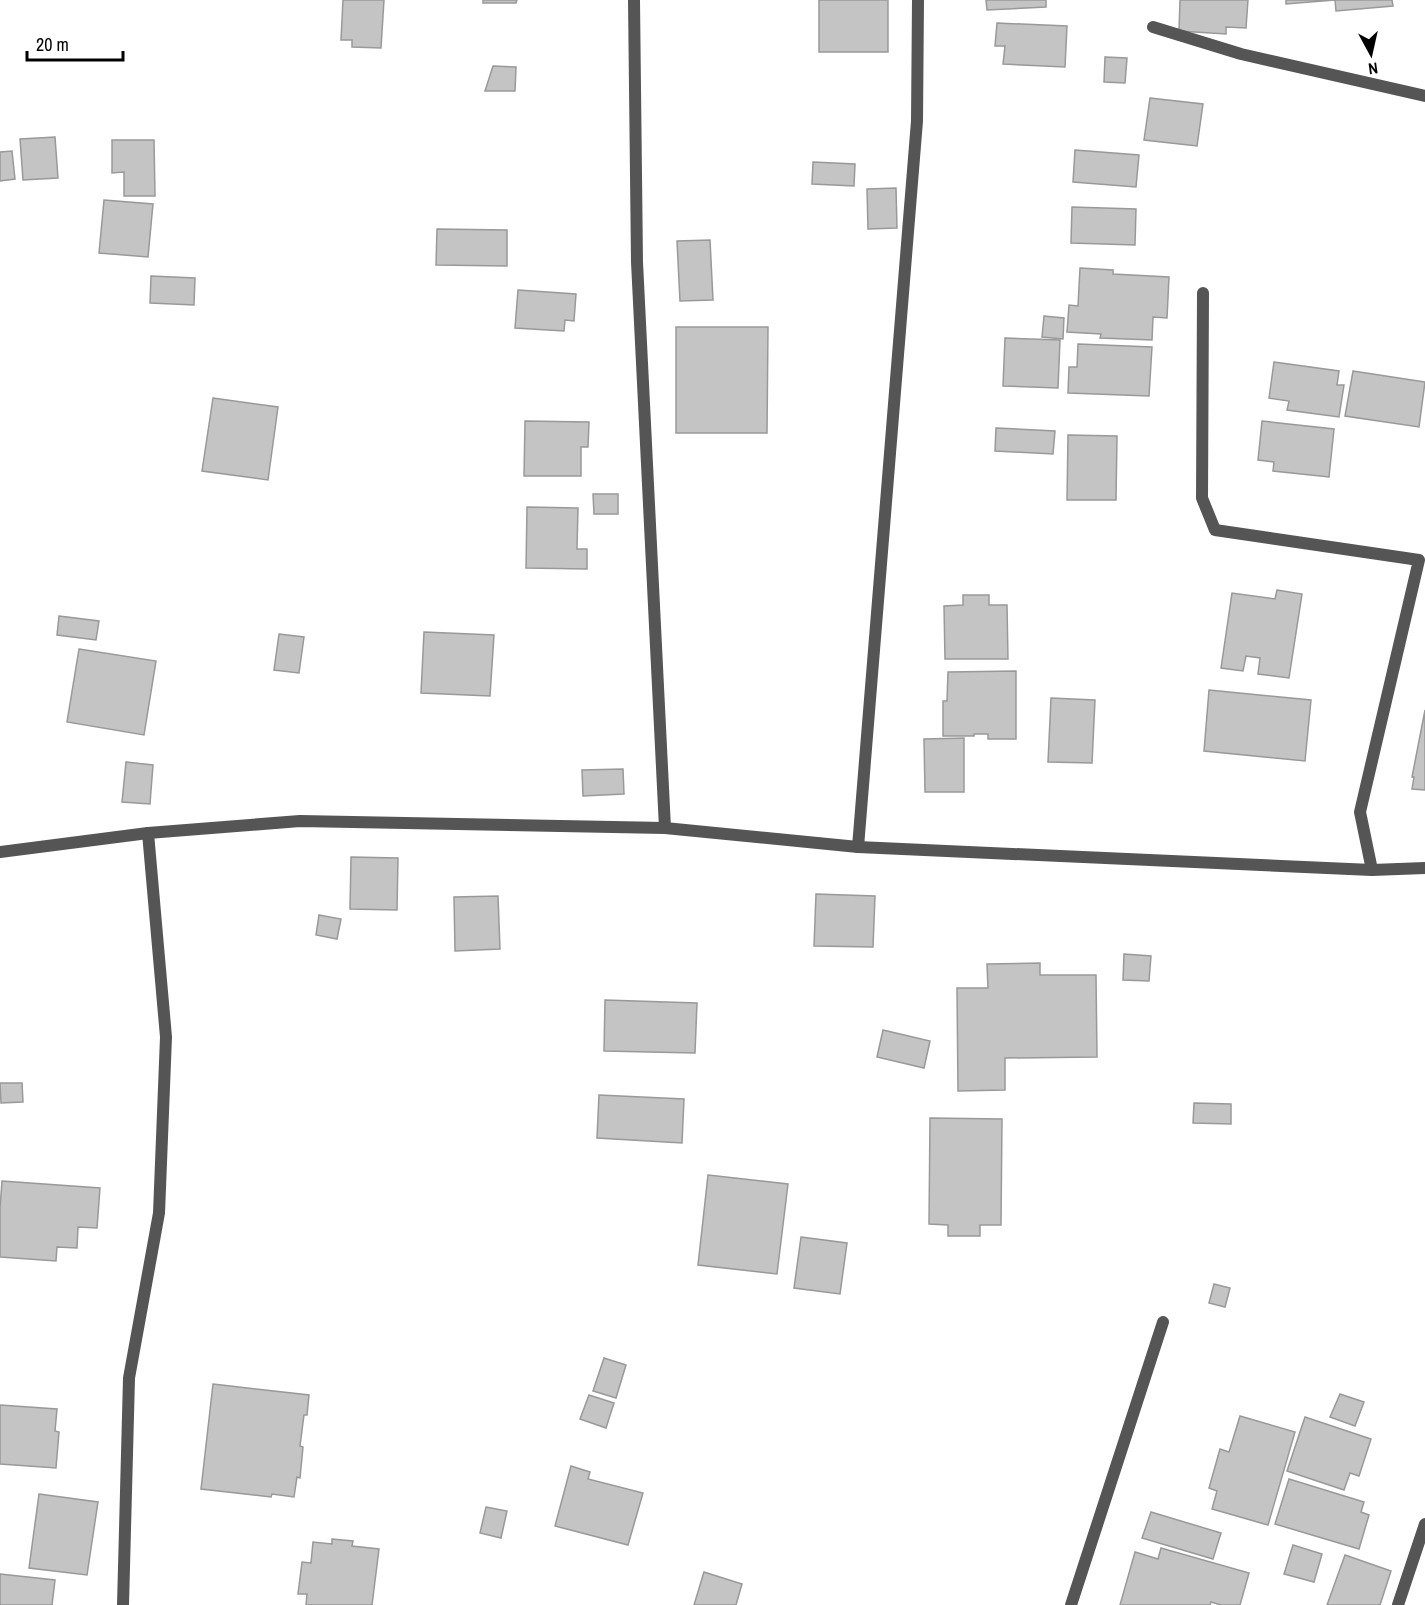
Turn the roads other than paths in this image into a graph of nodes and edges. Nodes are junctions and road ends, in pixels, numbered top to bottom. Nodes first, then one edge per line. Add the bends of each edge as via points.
1 (634, 0) edge
2 (918, 0) edge
3 (1153, 27) dead end
4 (1425, 96) edge
5 (1203, 293) dead end
6 (665, 828) junction
7 (148, 833) junction
8 (858, 847) junction
9 (0, 852) edge
10 (1425, 868) edge
11 (1372, 870) junction
12 (1163, 1323) dead end
13 (1425, 1524) edge
14 (123, 1605) edge
15 (1071, 1605) edge
16 (1398, 1605) edge

1 - 6 street via 637,262
2 - 8 street via 917,121
3 - 4 street via 1242,54
5 - 11 street via 1202,498 1215,530 1419,560 1360,812
6 - 7 street via 300,821
6 - 8 street
7 - 9 street
7 - 14 street via 166,1037 159,1213 129,1378
8 - 11 street
10 - 11 street
12 - 15 street
13 - 16 street

